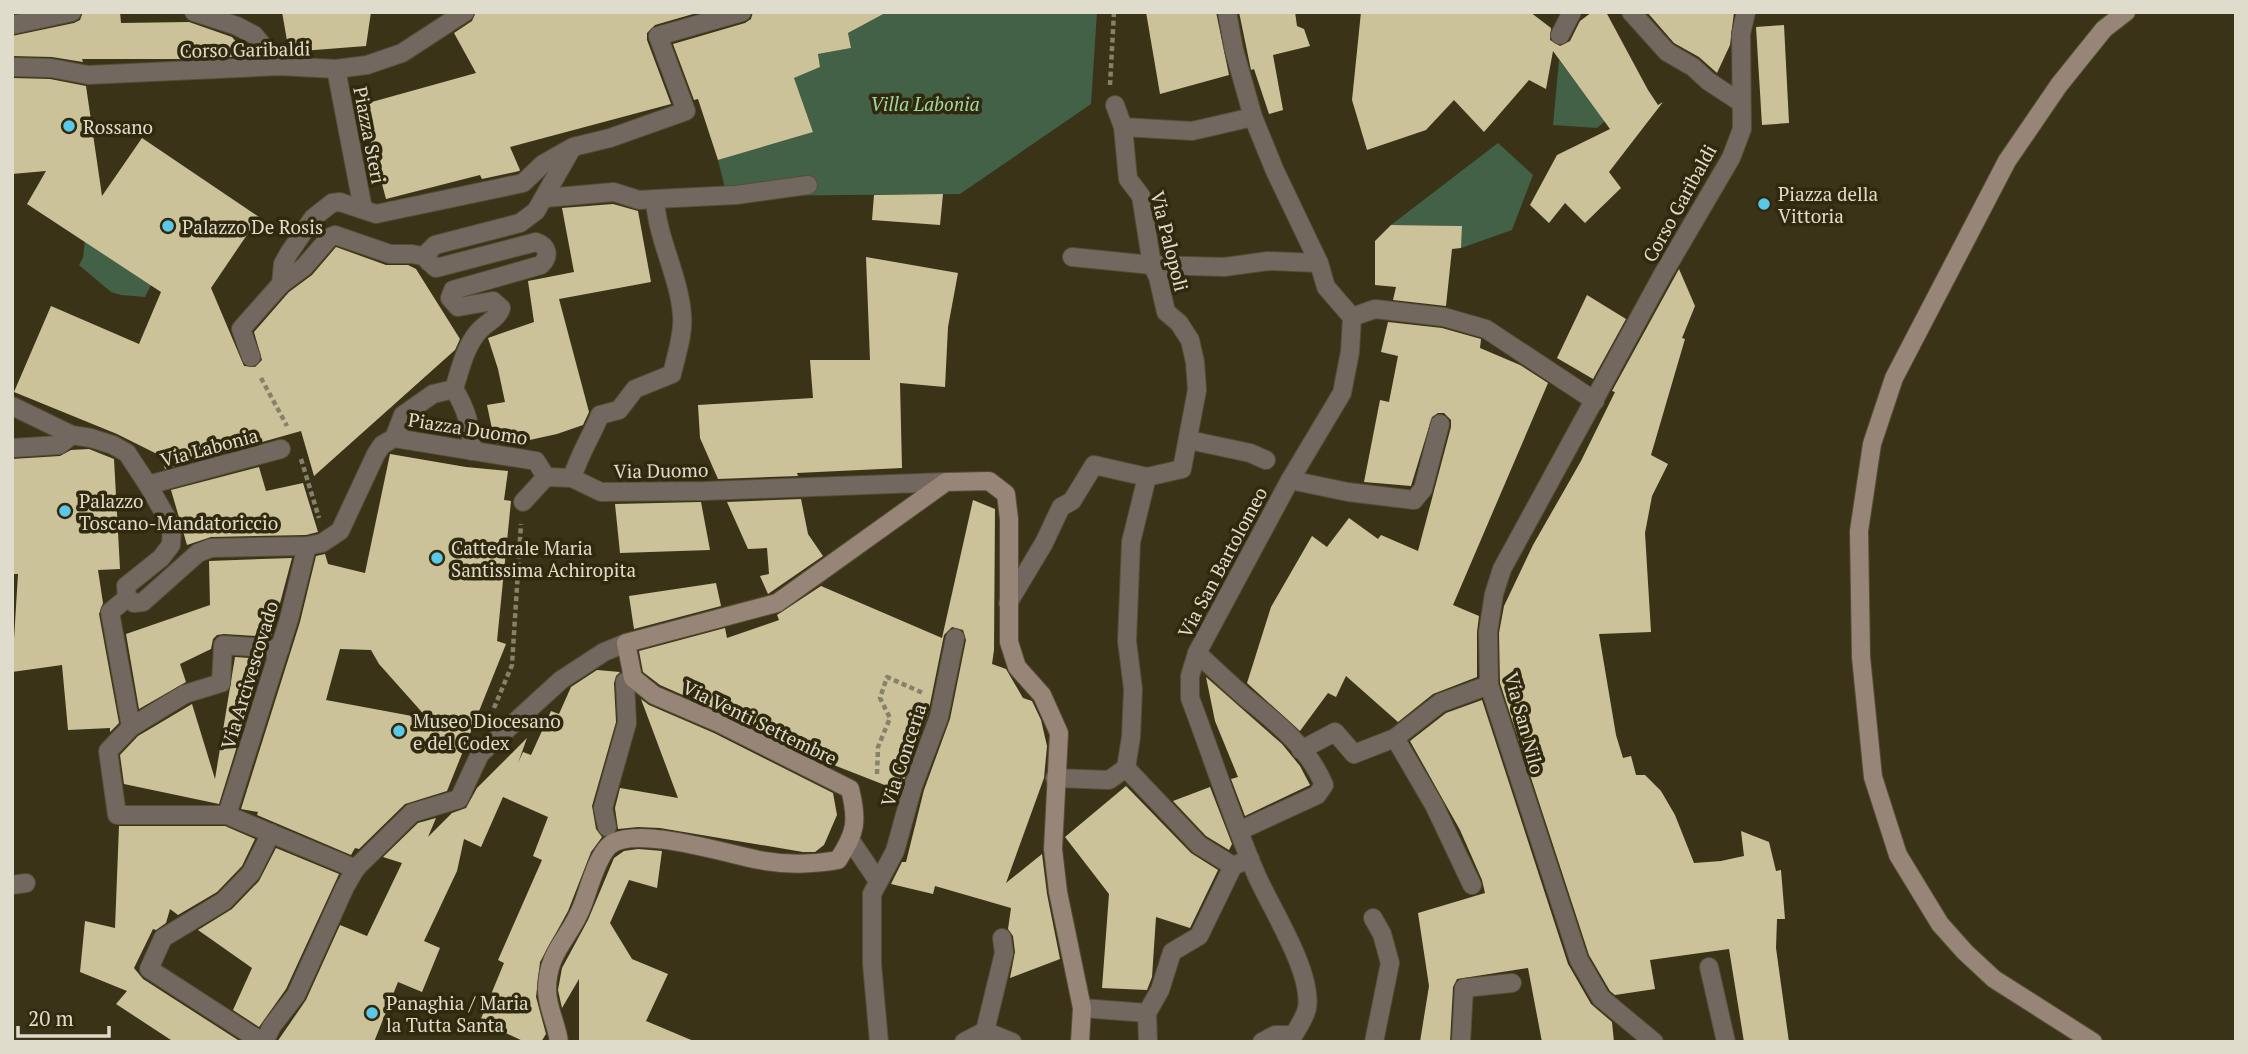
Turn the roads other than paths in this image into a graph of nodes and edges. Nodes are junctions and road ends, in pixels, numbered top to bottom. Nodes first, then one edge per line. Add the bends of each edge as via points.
1 (72, 12) edge
2 (194, 12) edge
3 (465, 12) edge
4 (742, 12) edge
5 (1227, 12) edge
6 (1572, 12) edge
7 (1631, 12) edge
8 (1746, 12) edge
9 (2126, 12) edge
10 (12, 25) edge
11 (1560, 35) dead end
12 (280, 66) junction
13 (12, 67) edge
14 (336, 69) junction
15 (1112, 100) road end
16 (1740, 102) junction
17 (1253, 117) junction
18 (1123, 127) junction
19 (573, 147) junction
20 (808, 185) dead end
21 (545, 198) junction
22 (655, 199) junction
23 (363, 209) junction
24 (427, 257) junction
25 (1072, 257) dead end
26 (1319, 262) junction
27 (1152, 265) junction
28 (281, 284) junction
29 (1352, 317) junction
30 (251, 357) dead end
31 (454, 389) junction
32 (1595, 401) junction
33 (12, 405) edge
34 (1440, 424) dead end
35 (72, 435) junction
36 (394, 438) junction
37 (1189, 440) junction
38 (12, 448) edge
39 (281, 449) dead end
40 (471, 451) junction
41 (1266, 460) dead end
42 (546, 477) junction
43 (1147, 477) junction
44 (572, 478) junction
45 (1290, 480) junction
46 (946, 482) junction
47 (148, 485) junction
48 (523, 502) road end
49 (307, 547) junction
50 (127, 598) junction
51 (1008, 603) junction
52 (956, 638) dead end
53 (626, 643) junction
54 (280, 649) junction
55 (1197, 653) junction
56 (633, 678) junction
57 (1489, 685) junction
58 (131, 727) junction
59 (1395, 738) junction
60 (1301, 750) junction
61 (1126, 768) junction
62 (1055, 778) junction
63 (227, 815) junction
64 (607, 827) dead end
65 (1239, 831) junction
66 (271, 833) junction
67 (851, 841) junction
68 (1250, 859) junction
69 (1233, 866) junction
70 (356, 869) junction
71 (878, 881) junction
72 (1472, 885) dead end
73 (1373, 918) dead end
74 (1002, 938) dead end
75 (1709, 967) dead end
76 (1512, 983) dead end
77 (1082, 1008) junction
78 (1147, 1013) junction
79 (985, 1031) junction
80 (1292, 1038) edge
81 (1648, 1040) edge
82 (263, 1042) edge
83 (559, 1042) edge
84 (879, 1042) edge
85 (964, 1042) edge
86 (1012, 1042) edge
87 (1080, 1042) edge
88 (1148, 1042) edge
89 (1262, 1042) edge
90 (1374, 1042) edge
91 (1461, 1042) edge
92 (1726, 1042) edge
93 (2093, 1042) edge

1 - 10 street
2 - 12 street via 254,35
3 - 14 street, Corso Garibaldi via 402,53
4 - 19 street via 658,36 686,111
5 - 17 street
6 - 11 street
7 - 16 street via 1667,52
8 - 16 street, Corso Garibaldi via 1741,34
9 - 93 main road via 2104,29 2007,161 1894,378 1872,444 1860,531 1861,657 1873,777 1898,855 1940,924 1965,952 1994,979
12 - 13 street, Corso Garibaldi via 88,75
12 - 14 street, Corso Garibaldi
14 - 23 street, Piazza Steri
15 - 18 street, Via Palopoli
16 - 32 street, Corso Garibaldi via 1742,129 1731,158
17 - 18 street via 1192,131
17 - 26 street
18 - 27 street, Via Palopoli via 1128,179 1141,197
19 - 21 street
19 - 23 street via 543,164 523,183 376,214
20 - 22 street
21 - 22 street via 614,192 639,200
21 - 24 street via 520,223 435,245
22 - 44 street via 683,317 672,374 635,389 619,410 600,415
23 - 28 street via 332,203 313,218 283,264
24 - 28 street via 390,254 335,235
24 - 31 street via 436,268 536,242 547,252 541,265 451,292 451,301 458,307 493,301 500,308 466,352
25 - 27 street
26 - 27 street
26 - 29 street via 1326,287
27 - 37 street, Via Palopoli via 1166,312 1190,340 1195,362 1197,390
28 - 30 street via 241,329
29 - 32 street via 1375,309 1444,317 1486,328
29 - 45 street, Via San Bartolomeo via 1342,393
31 - 36 street via 433,394 403,415
31 - 40 street via 471,426
32 - 57 street, Via San Nilo via 1502,569 1488,632
33 - 35 street
34 - 45 street via 1423,489 1414,500
35 - 38 street via 59,445
35 - 47 street via 127,453
36 - 40 street, Piazza Duomo
36 - 49 street, Piazza Duomo via 376,454 340,531
37 - 41 street
37 - 43 street, Via Palopoli via 1182,469
39 - 47 street, Via Labonia
40 - 42 street, Piazza Duomo via 536,461
42 - 44 street, Via Duomo
42 - 48 street
43 - 51 street, Via Palopoli via 1094,465 1072,501 1060,507
43 - 61 street via 1130,542 1127,641 1133,689
44 - 46 street, Via Duomo via 601,492
45 - 55 street, Via San Bartolomeo
46 - 51 main road via 989,481 1006,494
46 - 53 main road via 777,603
47 - 50 street via 172,527 172,545 128,582
49 - 50 street via 211,548 190,558 143,602
49 - 54 street, Via Arcivescovado
50 - 58 street via 110,612
51 - 62 main road via 1009,642 1017,667 1042,695 1059,733
52 - 71 street, Via Conceria via 939,717 895,851
53 - 56 main road
53 - 70 street via 561,680 480,754 459,799 412,813
54 - 58 street via 223,645 220,683 185,694
54 - 63 street, Via Arcivescovado
55 - 60 street via 1282,726
55 - 65 street, Via San Bartolomeo via 1190,698
56 - 64 street via 625,682 627,723 603,808
56 - 67 main road, Via Venti Settembre via 654,695 850,789 857,816
57 - 59 street via 1440,702
57 - 81 street, Via San Nilo via 1578,960 1601,998
58 - 63 street via 108,751 117,815
59 - 60 street via 1354,754 1335,732
59 - 72 street
60 - 65 street via 1324,785 1317,795
61 - 62 street via 1109,780
61 - 69 street via 1199,845
62 - 77 main road via 1053,849 1058,892
63 - 66 street
65 - 68 street, Via San Bartolomeo
66 - 70 street
66 - 82 street via 251,873 224,901 163,938 149,969
67 - 71 street
67 - 83 main road via 838,860 809,865 760,860 674,841 625,837 608,846 581,909 550,963 547,993
68 - 69 street
68 - 80 street, Via San Bartolomeo via 1304,979 1307,1009
69 - 78 street via 1199,936 1172,952
70 - 82 street via 296,995
71 - 84 street, Via Conceria via 872,894 872,964
73 - 90 street via 1390,963
74 - 79 street via 1004,953
75 - 92 street
76 - 91 street via 1464,988
77 - 78 street
77 - 87 main road
78 - 88 street
79 - 85 street
79 - 86 street
80 - 89 street via 1275,1035

